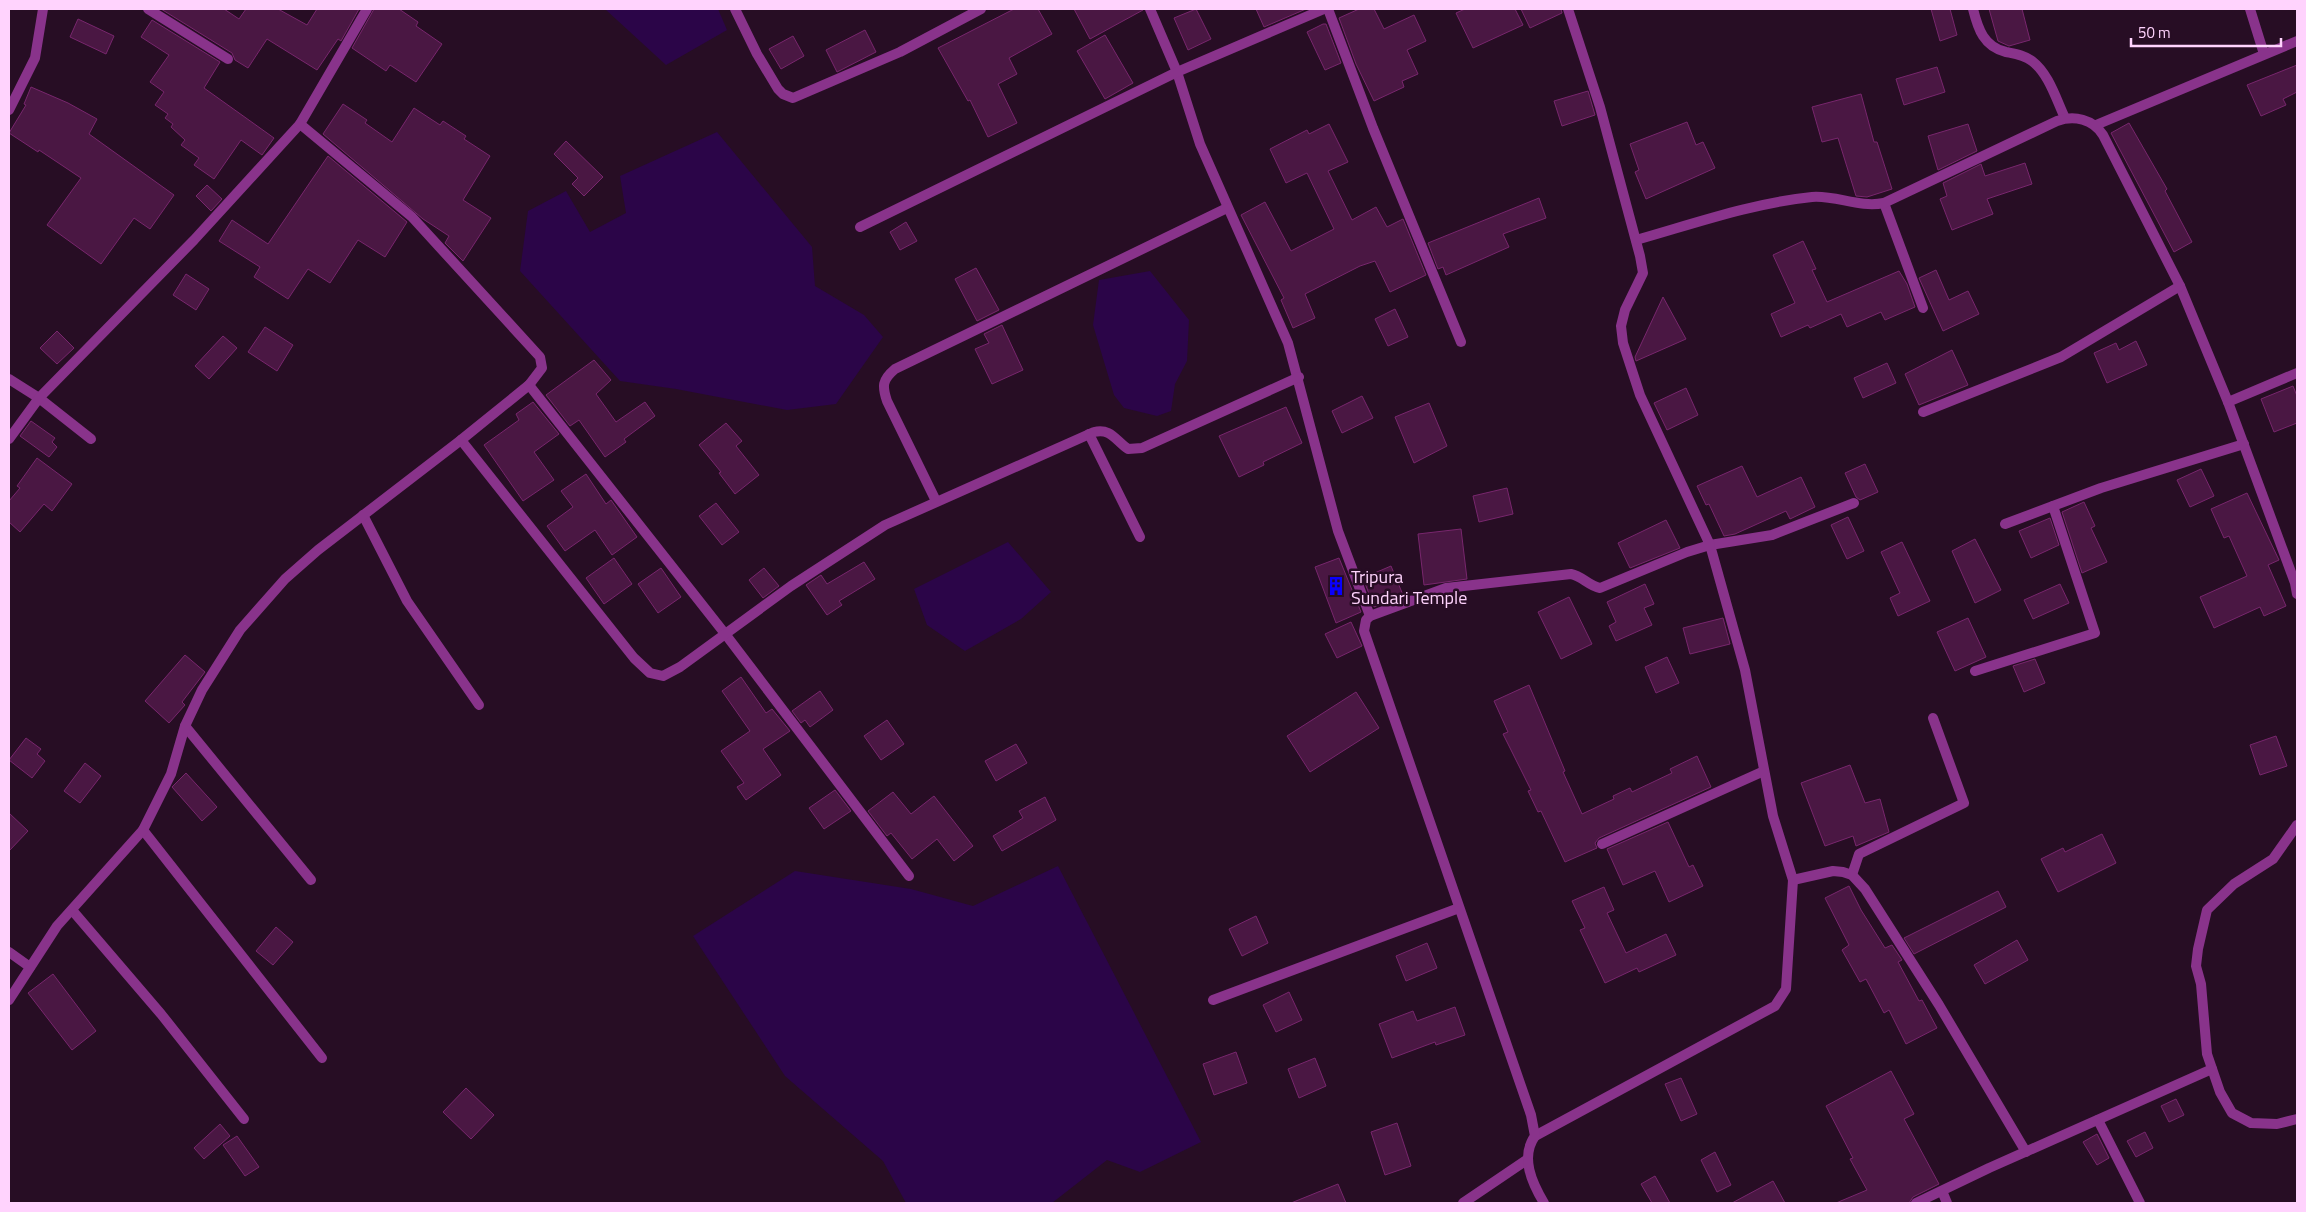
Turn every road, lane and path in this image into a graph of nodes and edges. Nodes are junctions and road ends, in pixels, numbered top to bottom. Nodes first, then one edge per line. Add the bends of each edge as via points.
1 (43, 9) edge
2 (148, 9) edge
3 (367, 9) edge
4 (736, 9) edge
5 (981, 9) edge
6 (1150, 9) edge
7 (1326, 9) edge
8 (1568, 9) edge
9 (1973, 9) edge
10 (2250, 9) edge
11 (2297, 41) edge
12 (2264, 54) junction
13 (228, 60) dead end
14 (1177, 72) junction
15 (9, 110) edge
16 (2065, 118) junction
17 (300, 124) junction
18 (2096, 125) junction
19 (1884, 203) junction
20 (1227, 208) junction
21 (860, 227) dead end
22 (1636, 240) junction
23 (2180, 286) junction
24 (1924, 308) dead end
25 (1461, 342) dead end
26 (2297, 373) edge
27 (1298, 377) junction
28 (9, 379) edge
29 (529, 385) junction
30 (39, 398) junction
31 (2228, 402) junction
32 (1922, 412) dead end
33 (1089, 434) junction
34 (9, 439) edge
35 (92, 439) dead end
36 (461, 440) junction
37 (2244, 444) junction
38 (936, 500) junction
39 (1854, 503) dead end
40 (2053, 506) junction
41 (363, 515) junction
42 (2005, 524) dead end
43 (1140, 537) dead end
44 (1710, 545) junction
45 (2296, 583) edge
46 (2297, 594) edge
47 (1370, 616) junction
48 (726, 635) junction
49 (1975, 671) dead end
50 (479, 705) dead end
51 (1933, 718) dead end
52 (185, 726) junction
53 (1764, 771) junction
54 (2297, 826) edge
55 (143, 830) junction
56 (1602, 844) dead end
57 (1852, 875) junction
58 (909, 876) dead end
59 (311, 880) dead end
60 (1792, 880) junction
61 (1459, 908) junction
62 (72, 910) junction
63 (9, 952) edge
64 (30, 967) junction
65 (9, 1000) edge
66 (1213, 1000) dead end
67 (322, 1058) dead end
68 (2212, 1069) junction
69 (244, 1119) dead end
70 (2297, 1119) edge
71 (2098, 1120) junction
72 (1535, 1136) junction
73 (2026, 1152) junction
74 (1528, 1160) junction
75 (1942, 1190) junction
76 (1463, 1203) edge
77 (1544, 1203) edge
78 (1916, 1203) edge
79 (1947, 1203) edge
80 (2140, 1203) edge

1 - 15 street via 35,58
2 - 13 street
3 - 17 street
4 - 5 street via 778,89 793,98 900,52
6 - 14 street
7 - 14 street
7 - 25 street
8 - 22 street via 1602,115
9 - 16 street via 1988,44 2022,55 2042,71
10 - 12 street
11 - 12 street
12 - 18 street
14 - 20 street via 1192,124
14 - 21 street
16 - 18 street
16 - 19 street
17 - 29 street via 412,217 535,351 543,364
17 - 30 street via 194,240
18 - 23 street
19 - 22 street via 1863,204 1817,197 1793,200
19 - 24 street
20 - 27 street via 1279,321
20 - 38 street via 895,369 886,377 882,388 887,401
22 - 44 street via 1642,273 1621,326 1622,343 1640,395
23 - 31 street
23 - 32 street via 2061,357
26 - 31 street
27 - 33 street via 1142,448 1128,449 1106,430
27 - 47 street via 1338,531
28 - 30 street
29 - 36 street
29 - 48 street
30 - 34 street
30 - 35 street
31 - 37 street
33 - 38 street
33 - 43 street
36 - 41 street
36 - 48 street via 634,658 650,673 656,676 671,673
37 - 40 street
37 - 45 street
38 - 48 street via 885,525 821,565
39 - 44 street via 1772,535
40 - 42 street
40 - 49 street via 2095,633
41 - 50 street via 407,601
41 - 52 street via 285,579 240,630 202,690
44 - 47 street via 1600,588 1571,574 1491,582 1446,588
44 - 53 street via 1745,670
45 - 46 street
47 - 61 street via 1364,631
48 - 58 street
51 - 57 street via 1964,803 1858,854
52 - 55 street via 171,774
52 - 59 street
53 - 56 street
53 - 60 street
54 - 68 street via 2273,859 2234,884 2207,910 2196,966 2201,984 2207,1054
55 - 62 street
55 - 67 street
57 - 60 street via 1833,871
57 - 73 street via 1865,889 1939,1005
60 - 72 street via 1786,989 1775,1006
61 - 66 street
61 - 72 street via 1531,1115
62 - 64 street via 57,926
62 - 69 street via 161,1014
63 - 64 street
64 - 65 street
68 - 70 street via 2232,1113 2251,1123 2277,1124
68 - 71 street
71 - 73 street
71 - 80 street
72 - 74 street via 1529,1146
73 - 75 street
74 - 76 street
74 - 77 street via 1532,1184
75 - 78 street
75 - 79 street

